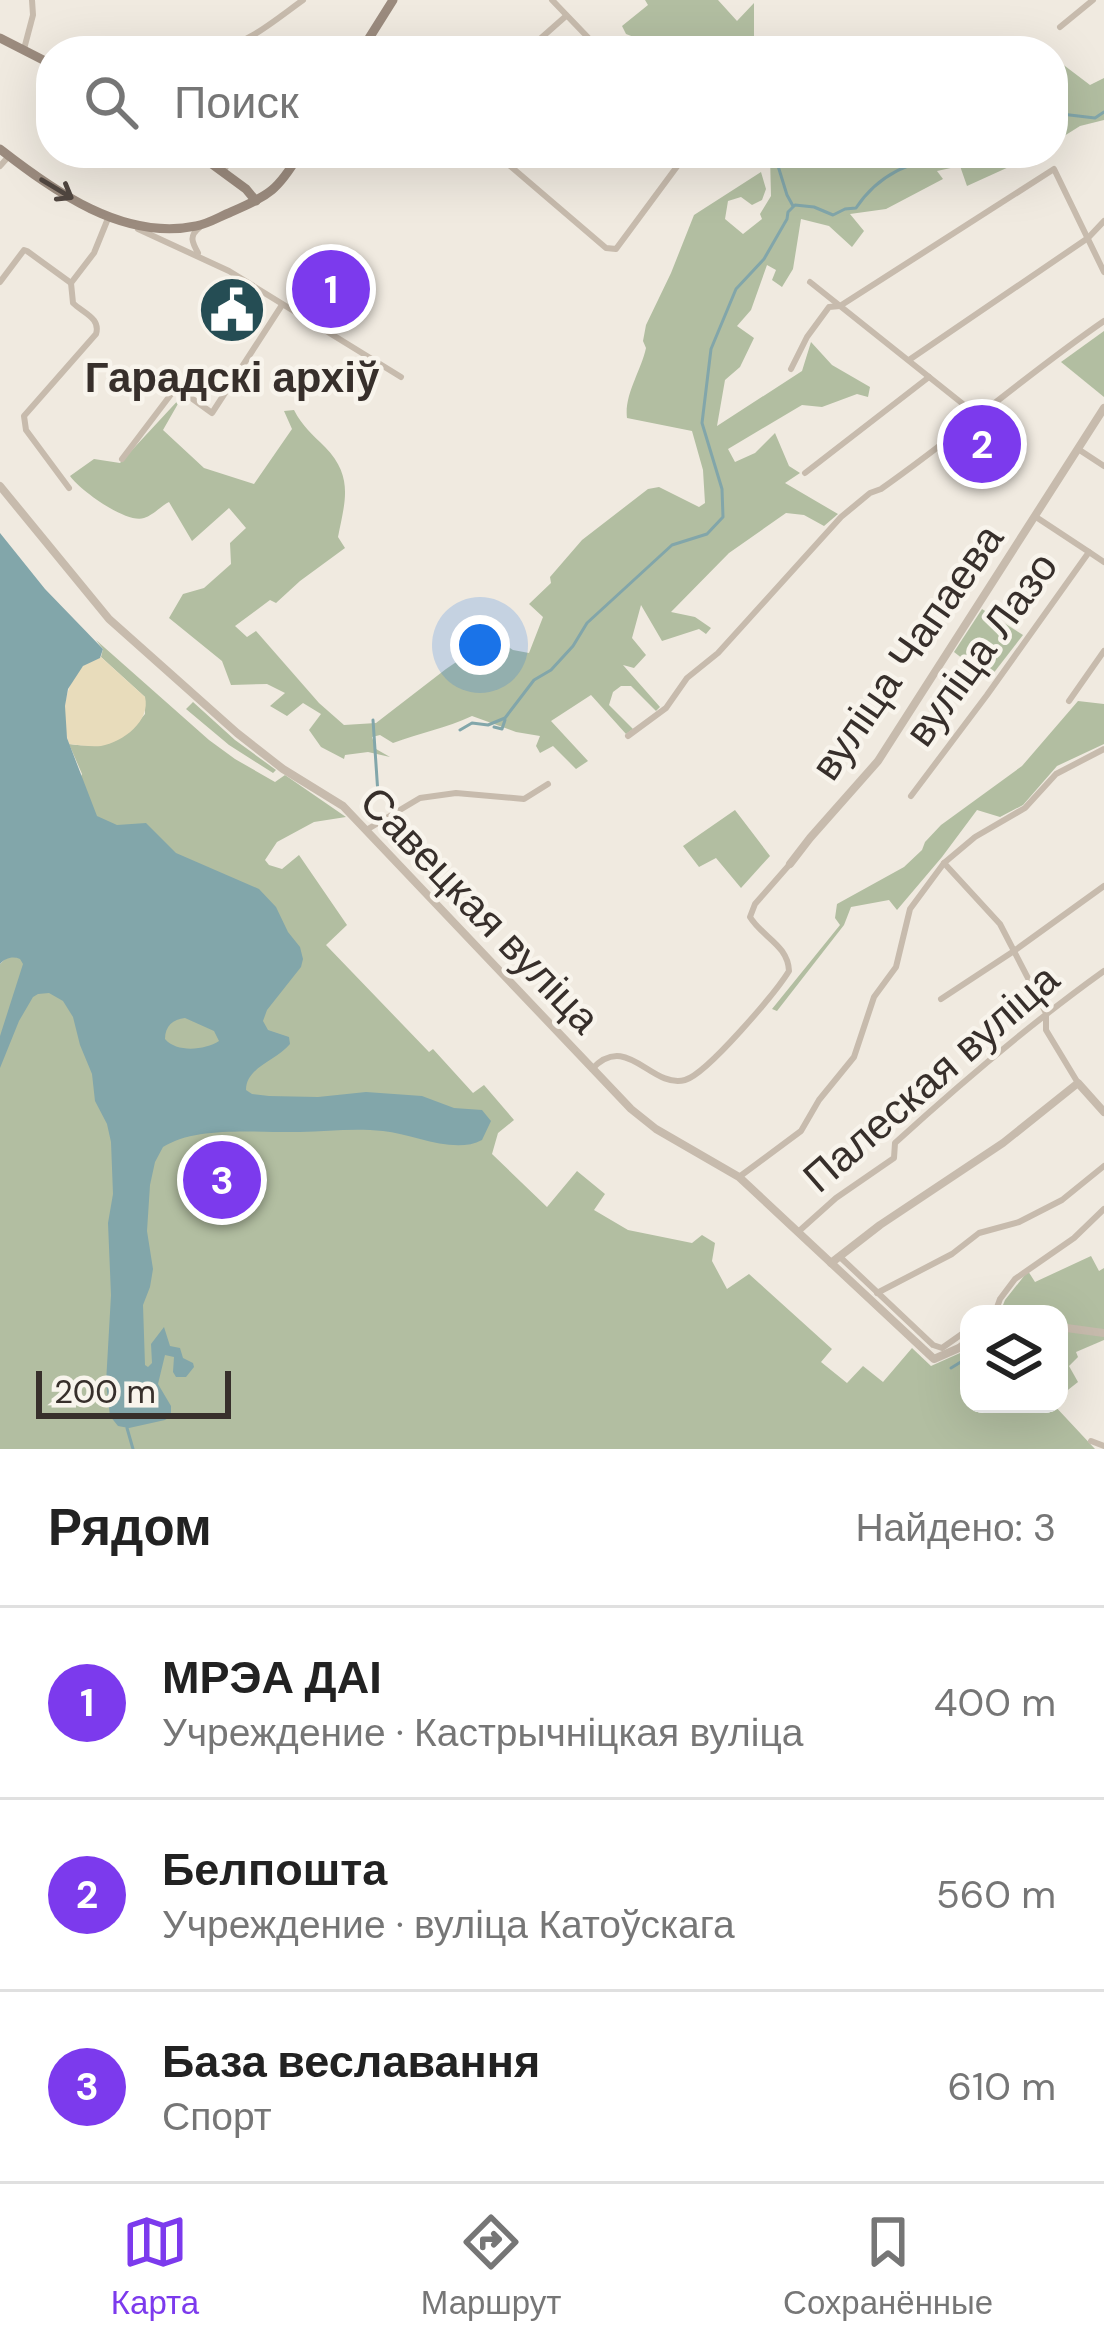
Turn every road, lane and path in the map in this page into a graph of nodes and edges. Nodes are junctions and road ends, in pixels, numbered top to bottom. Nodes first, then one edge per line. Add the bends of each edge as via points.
1 (32, 0) edge
2 (303, 0) edge
3 (393, 0) edge
4 (553, 0) edge
5 (1094, 0) edge
6 (567, 16) junction
7 (1060, 27) dead end
8 (251, 36) edge
9 (370, 36) edge
10 (544, 36) edge
11 (586, 36) edge
12 (0, 38) edge
13 (23, 50) junction
14 (36, 56) edge
15 (4, 152) edge
16 (0, 166) edge
17 (217, 168) edge
18 (291, 168) edge
19 (513, 168) edge
20 (676, 168) edge
21 (220, 170) joint
22 (256, 201) junction
23 (114, 218) junction
24 (1104, 221) edge
25 (201, 225) junction
26 (1088, 238) junction
27 (199, 256) junction
28 (1104, 272) edge
29 (0, 282) edge
30 (810, 282) dead end
31 (70, 283) junction
32 (282, 305) junction
33 (840, 306) junction
34 (1104, 321) edge
35 (909, 360) junction
36 (791, 369) dead end
37 (401, 376) dead end
38 (929, 377) junction
39 (1104, 408) edge
40 (977, 416) junction
41 (1078, 449) junction
42 (122, 459) dead end
43 (1104, 466) edge
44 (805, 473) dead end
45 (0, 487) edge
46 (69, 488) dead end
47 (1036, 518) junction
48 (1089, 552) junction
49 (1104, 562) edge
50 (1104, 651) edge
51 (1069, 701) dead end
52 (628, 736) dead end
53 (1104, 749) edge
54 (548, 784) dead end
55 (911, 796) dead end
56 (368, 829) junction
57 (944, 863) junction
58 (790, 864) joint
59 (1104, 886) edge
60 (1014, 951) junction
61 (1104, 971) edge
62 (940, 999) dead end
63 (1046, 1013) junction
64 (591, 1070) junction
65 (1078, 1083) junction
66 (1104, 1112) edge
67 (1104, 1166) edge
68 (739, 1177) junction
69 (1104, 1209) edge
70 (798, 1232) junction
71 (835, 1260) junction
72 (877, 1293) junction
73 (998, 1305) edge
74 (1068, 1328) edge
75 (1104, 1334) edge
76 (960, 1335) edge
77 (960, 1347) edge
78 (1091, 1441) dead end
79 (1104, 1446) edge

1 - 13 street
2 - 8 street
3 - 9 main road
4 - 6 street
5 - 7 street
6 - 10 street
6 - 11 street
12 - 13 main road
13 - 14 main road
15 - 16 street
15 -> 23 main road via 55,190
17 - 21 main road
18 - 22 main road
19 - 20 street via 616,249
21 - 22 main road
22 - 25 main road
23 - 25 main road
23 - 27 street
23 - 31 street
24 - 26 street
25 - 27 street via 192,240
26 - 28 street
26 - 33 street via 1054,170
26 - 35 street
27 - 32 street
29 - 31 street via 24,250
30 - 33 street
31 - 46 street via 73,303 96,321 96,334 23,420
32 - 37 street
32 - 42 street via 212,413 172,393
33 - 35 street
33 - 36 street via 829,307
34 - 40 street
35 - 38 street
38 - 40 street
38 - 44 street
39 - 41 street, вуліца Чапаева
40 - 52 street via 841,517 666,708
41 - 43 street
41 - 47 street, вуліца Чапаева
45 - 56 street, Савецкая вуліца via 110,619 237,733
47 - 48 street
47 - 58 street, вуліца Чапаева via 878,761
48 - 49 street, вуліца Лазо
48 - 55 street, вуліца Лазо
50 - 51 street
53 - 57 street via 1056,774 1025,808
54 - 56 street via 524,799 420,798
56 - 64 street, Савецкая вуліца
57 - 60 street
57 - 68 street via 910,909 896,967 874,997 854,1057 801,1131
58 - 64 street via 750,916 785,953 789,970 711,1061 681,1082 614,1055
59 - 60 street
60 - 62 street
60 - 63 street
61 - 63 street, Палеская вуліца
63 - 65 street via 1046,1030
63 - 70 street, Палеская вуліца via 895,1143 895,1158
64 - 68 street, Савецкая вуліца via 656,1129
65 - 66 street
65 - 71 street
67 - 72 street via 1062,1200 979,1233
68 - 70 street, Савецкая вуліца
69 - 73 street via 1015,1279
70 - 71 street, Савецкая вуліца
71 - 72 street, Савецкая вуліца
71 - 77 street, Савецкая вуліца via 934,1359
72 - 76 street, Савецкая вуліца via 933,1345
74 - 75 street
78 - 79 street

